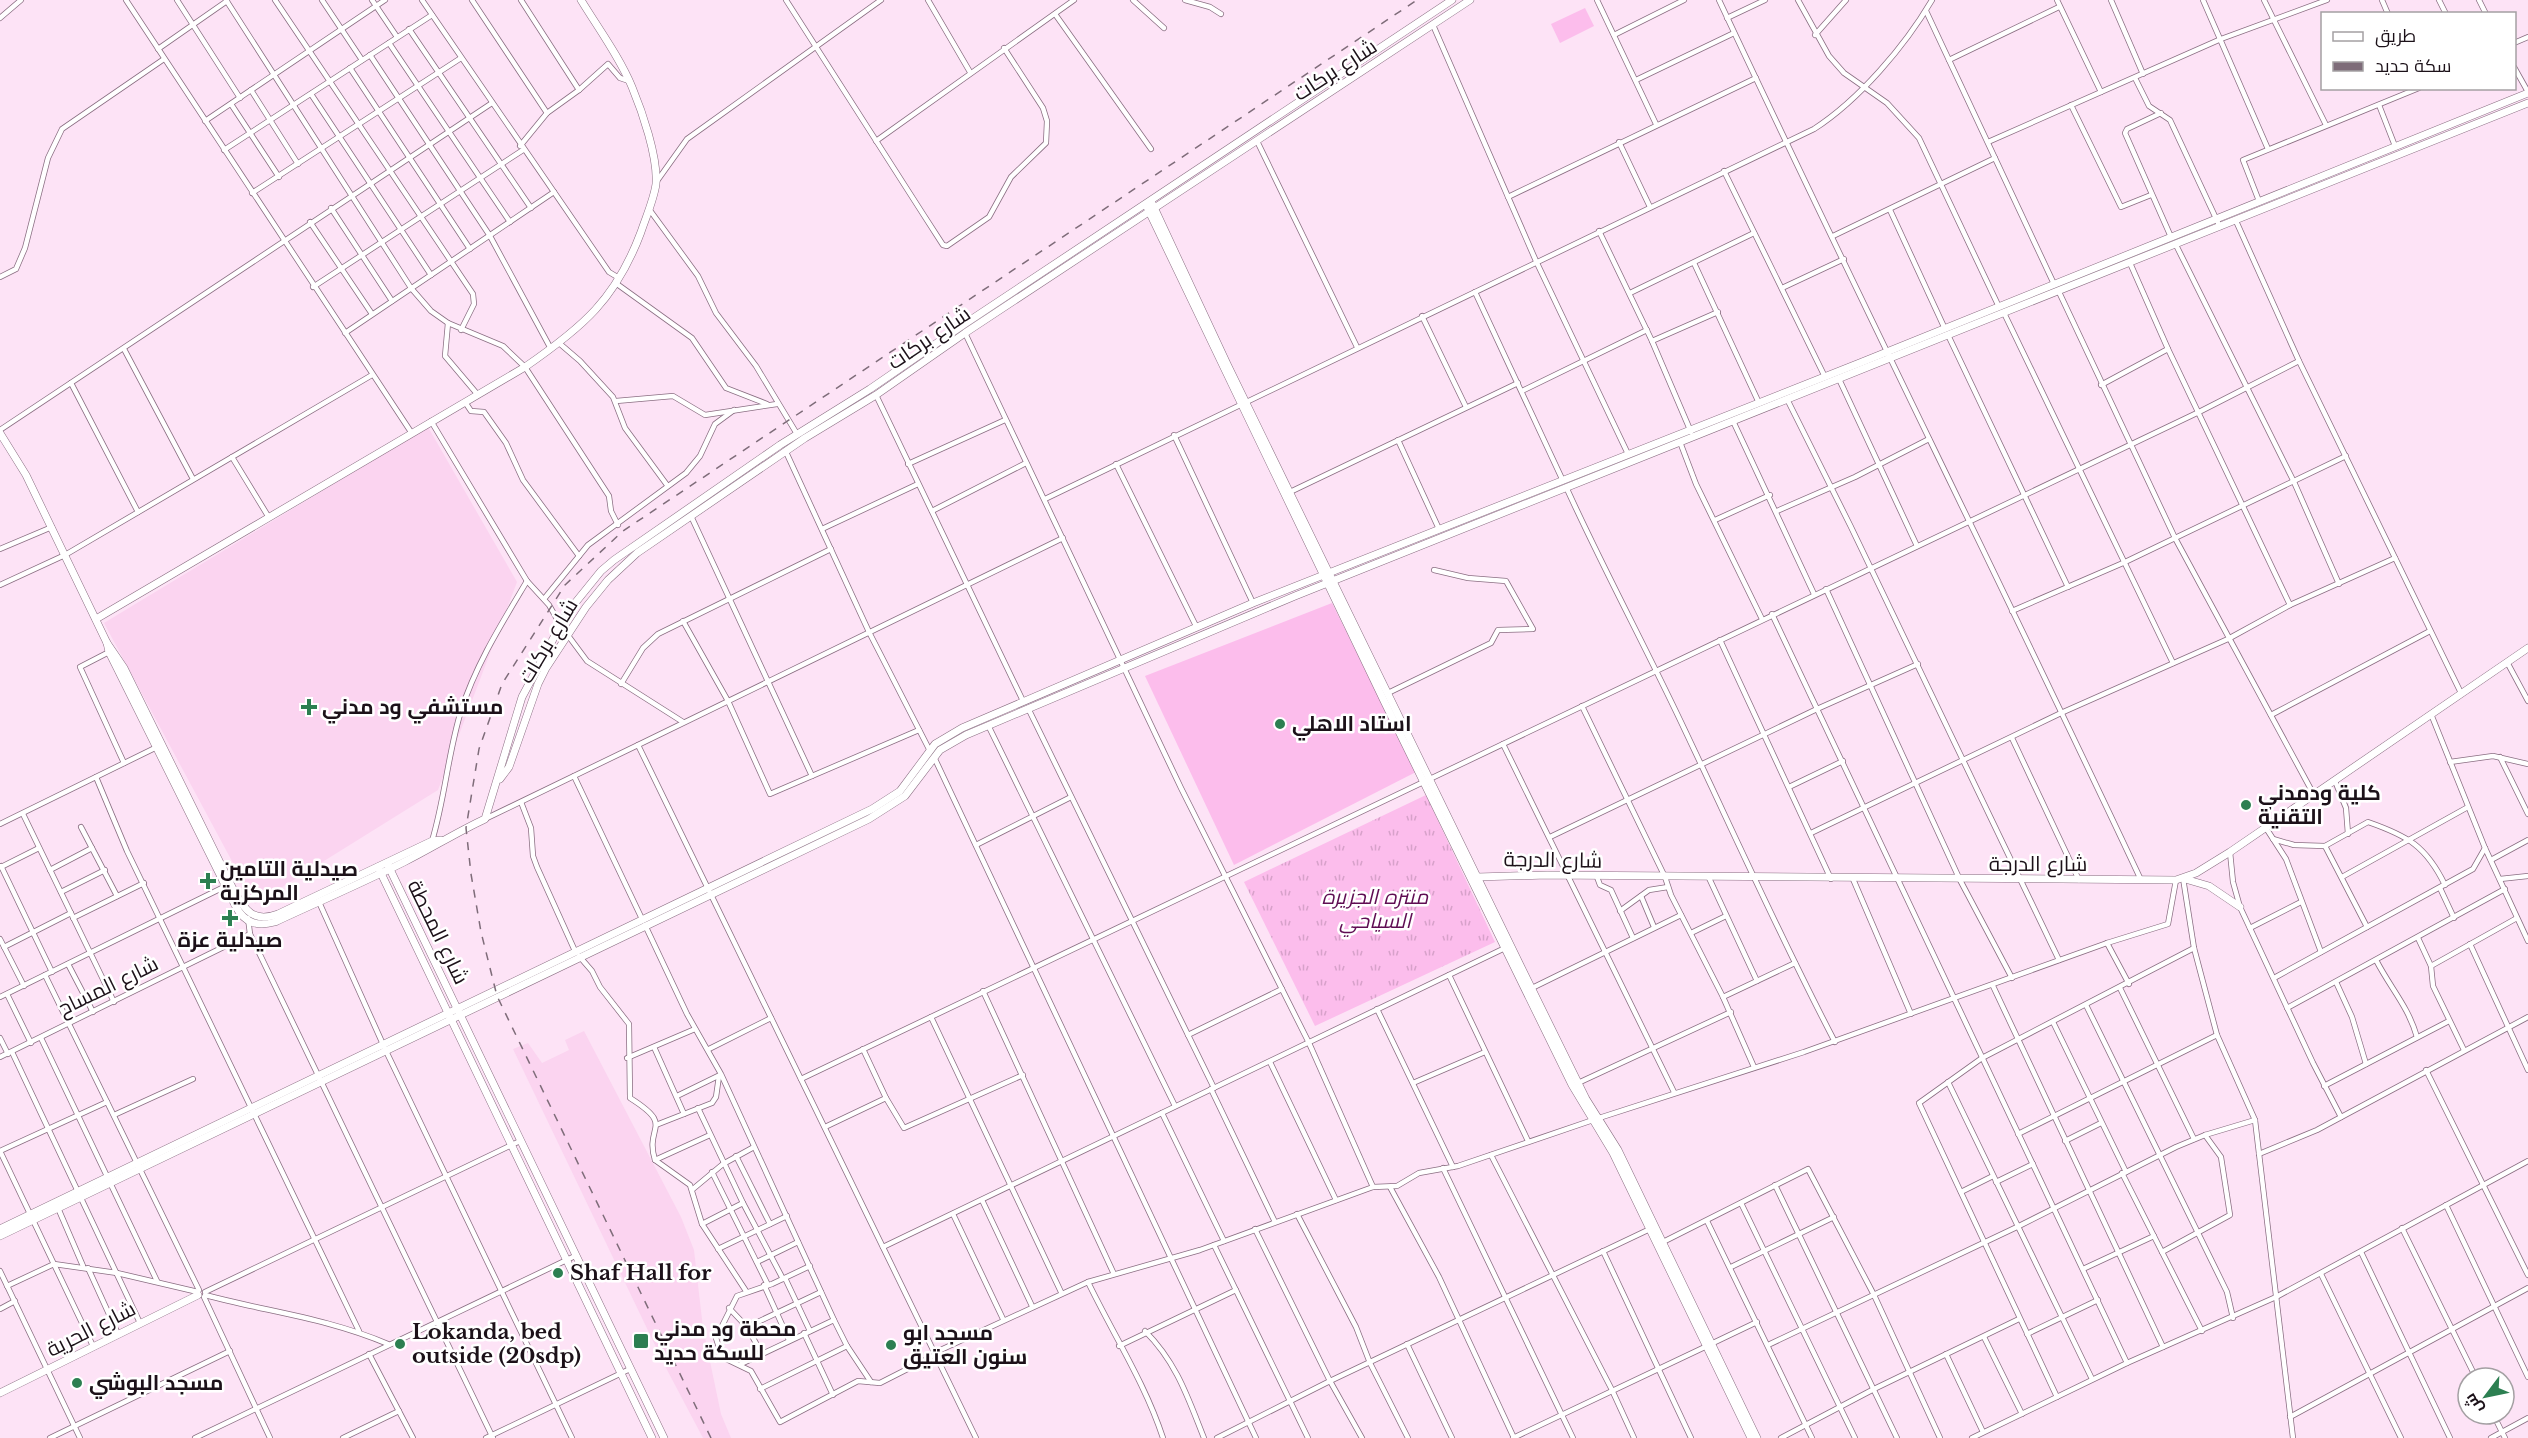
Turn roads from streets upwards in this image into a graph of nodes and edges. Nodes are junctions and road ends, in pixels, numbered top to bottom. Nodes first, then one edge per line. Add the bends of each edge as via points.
1 (21, 0) edge
2 (126, 0) edge
3 (177, 0) edge
4 (227, 0) edge
5 (275, 0) edge
6 (322, 0) edge
7 (372, 0) edge
8 (385, 0) edge
9 (422, 0) edge
10 (472, 0) edge
11 (521, 0) edge
12 (581, 0) edge
13 (786, 0) edge
14 (881, 0) edge
15 (928, 0) edge
16 (1074, 0) edge
17 (1133, 0) edge
18 (1185, 0) edge
19 (1452, 0) edge
20 (1470, 0) edge
21 (1597, 0) edge
22 (1684, 0) edge
23 (1719, 0) edge
24 (1765, 0) edge
25 (1798, 0) edge
26 (1846, 0) edge
27 (1932, 0) edge
28 (2057, 0) edge
29 (2111, 0) edge
30 (2203, 0) edge
31 (2264, 0) edge
32 (2324, 0) edge
33 (2447, 0) edge
34 (2440, 2) edge
35 (376, 6) junction
36 (2060, 6) junction
37 (1926, 11) junction
38 (1055, 14) junction
39 (1221, 14) dead end
40 (432, 15) junction
41 (0, 18) edge
42 (1727, 18) junction
43 (2273, 21) junction
44 (194, 25) junction
45 (1433, 25) junction
46 (1164, 28) dead end
47 (342, 29) junction
48 (409, 29) junction
49 (1734, 33) junction
50 (1614, 35) junction
51 (1815, 35) junction
52 (397, 38) junction
53 (2221, 39) junction
54 (389, 43) junction
55 (815, 45) junction
56 (1004, 48) junction
57 (158, 50) junction
58 (310, 51) junction
59 (370, 55) junction
60 (164, 58) junction
61 (461, 58) junction
62 (362, 60) junction
63 (1949, 60) junction
64 (350, 68) junction
65 (2516, 71) edge
66 (970, 72) junction
67 (438, 73) junction
68 (2143, 74) junction
69 (274, 75) junction
70 (1756, 78) junction
71 (2135, 78) junction
72 (1636, 80) junction
73 (330, 81) junction
74 (629, 81) junction
75 (1864, 86) junction
76 (418, 87) junction
77 (252, 90) junction
78 (579, 90) junction
79 (2414, 90) edge
80 (2101, 92) junction
81 (2528, 92) edge
82 (311, 94) junction
83 (240, 98) junction
84 (399, 100) junction
85 (492, 103) junction
86 (2528, 103) edge
87 (231, 104) junction
88 (2071, 105) junction
89 (2379, 105) junction
90 (292, 106) junction
91 (380, 112) junction
92 (547, 113) junction
93 (2161, 113) junction
94 (469, 117) junction
95 (270, 120) junction
96 (205, 121) junction
97 (1656, 124) junction
98 (360, 125) junction
99 (2326, 125) junction
100 (448, 131) junction
101 (250, 134) junction
102 (341, 138) junction
103 (876, 141) junction
104 (1257, 141) junction
105 (1619, 142) junction
106 (1788, 142) junction
107 (1988, 142) junction
108 (429, 144) junction
109 (2395, 147) junction
110 (522, 148) junction
111 (1151, 149) dead end
112 (2268, 149) junction
113 (224, 150) junction
114 (321, 151) junction
115 (409, 157) junction
116 (1995, 158) junction
117 (298, 164) junction
118 (501, 165) junction
119 (389, 169) junction
120 (1724, 171) junction
121 (279, 177) junction
122 (480, 178) junction
123 (370, 182) junction
124 (656, 184) junction
125 (1941, 184) junction
126 (461, 191) junction
127 (554, 192) junction
128 (252, 194) junction
129 (351, 195) junction
130 (2151, 195) junction
131 (1508, 197) junction
132 (2259, 201) junction
133 (441, 204) junction
134 (1150, 207) junction
135 (1650, 207) junction
136 (331, 208) junction
137 (531, 208) junction
138 (649, 208) junction
139 (1890, 210) junction
140 (421, 217) junction
141 (2216, 219) junction
142 (2236, 221) junction
143 (310, 222) junction
144 (510, 222) junction
145 (2220, 227) junction
146 (402, 230) junction
147 (1599, 231) junction
148 (1755, 233) junction
149 (490, 236) junction
150 (1833, 236) junction
151 (2171, 237) junction
152 (283, 241) junction
153 (381, 243) junction
154 (2176, 245) junction
155 (470, 249) junction
156 (361, 256) junction
157 (1844, 259) junction
158 (1536, 261) junction
159 (451, 262) junction
160 (1694, 263) junction
161 (2130, 263) junction
162 (342, 269) junction
163 (430, 275) junction
164 (0, 277) edge
165 (619, 282) junction
166 (2054, 284) junction
167 (314, 287) junction
168 (411, 288) junction
169 (1782, 288) junction
170 (1475, 291) junction
171 (2059, 292) junction
172 (1629, 293) junction
173 (392, 301) junction
174 (2001, 310) junction
175 (1718, 312) junction
176 (372, 314) junction
177 (1422, 316) junction
178 (448, 323) junction
179 (461, 330) junction
180 (1647, 330) junction
181 (1946, 332) junction
182 (345, 333) junction
183 (965, 333) junction
184 (1652, 341) junction
185 (559, 343) junction
186 (1357, 347) junction
187 (124, 349) junction
188 (551, 349) junction
189 (2168, 349) junction
190 (1887, 356) junction
191 (1585, 360) junction
192 (2299, 361) junction
193 (525, 367) junction
194 (372, 375) junction
195 (1825, 377) junction
196 (1839, 379) junction
197 (71, 383) junction
198 (1518, 383) junction
199 (2101, 385) junction
200 (2247, 387) junction
201 (1522, 391) junction
202 (478, 395) junction
203 (876, 395) junction
204 (1787, 399) junction
205 (465, 402) junction
206 (616, 402) junction
207 (1242, 402) junction
208 (1759, 403) junction
209 (767, 404) junction
210 (777, 404) junction
211 (1466, 407) junction
212 (734, 410) junction
213 (2199, 412) junction
214 (1005, 420) junction
215 (431, 421) junction
216 (1733, 421) junction
217 (1690, 429) junction
218 (0, 431) edge
219 (411, 432) junction
220 (797, 434) junction
221 (1174, 435) junction
222 (1693, 437) junction
223 (1929, 439) junction
224 (1398, 440) junction
225 (1680, 442) junction
226 (2129, 444) junction
227 (786, 452) junction
228 (1628, 453) junction
229 (2346, 456) junction
230 (232, 457) junction
231 (1026, 463) junction
232 (908, 464) junction
233 (1116, 464) junction
234 (1881, 464) junction
235 (2078, 470) junction
236 (194, 479) junction
237 (1563, 481) junction
238 (2294, 482) junction
239 (918, 484) junction
240 (667, 485) junction
241 (1832, 487) junction
242 (1567, 489) junction
243 (1290, 492) junction
244 (1770, 495) junction
245 (2024, 495) junction
246 (1045, 499) junction
247 (2245, 506) junction
248 (932, 511) junction
249 (1777, 511) junction
250 (138, 512) junction
251 (268, 516) junction
252 (691, 516) junction
253 (1715, 520) junction
254 (1970, 521) junction
255 (618, 525) junction
256 (52, 527) junction
257 (822, 529) junction
258 (1439, 529) junction
259 (1063, 538) junction
260 (2175, 538) junction
261 (1917, 546) junction
262 (0, 549) edge
263 (831, 549) junction
264 (65, 555) junction
265 (579, 556) junction
266 (2395, 558) junction
267 (2123, 563) junction
268 (1871, 567) junction
269 (1434, 570) dead end
270 (1326, 573) junction
271 (527, 581) junction
272 (1331, 582) junction
273 (967, 583) junction
274 (2339, 584) junction
275 (0, 585) edge
276 (2068, 587) junction
277 (1826, 589) junction
278 (1814, 594) junction
279 (544, 598) junction
280 (729, 598) junction
281 (1253, 603) junction
282 (2290, 605) junction
283 (2012, 611) junction
284 (1772, 614) junction
285 (96, 619) junction
286 (1762, 619) junction
287 (683, 621) junction
288 (1196, 626) junction
289 (561, 627) junction
290 (2430, 631) junction
291 (869, 632) junction
292 (568, 636) junction
293 (2228, 639) junction
294 (1720, 640) junction
295 (2528, 648) edge
296 (111, 650) junction
297 (1119, 659) junction
298 (2507, 662) junction
299 (2173, 663) junction
300 (1917, 664) junction
301 (1123, 667) junction
302 (1656, 671) junction
303 (767, 682) junction
304 (621, 684) junction
305 (1870, 685) junction
306 (1388, 693) junction
307 (2461, 693) junction
308 (728, 701) junction
309 (2528, 701) edge
310 (1026, 705) junction
311 (1582, 706) junction
312 (1817, 709) junction
313 (2061, 713) junction
314 (2431, 714) junction
315 (2271, 715) junction
316 (683, 722) junction
317 (988, 725) junction
318 (919, 730) junction
319 (1765, 734) junction
320 (2012, 738) junction
321 (1503, 744) junction
322 (638, 745) junction
323 (157, 747) junction
324 (932, 754) junction
325 (2500, 757) junction
326 (1964, 760) junction
327 (1843, 761) junction
328 (2450, 762) junction
329 (124, 763) junction
330 (2528, 764) edge
331 (1701, 765) junction
332 (573, 776) junction
333 (812, 776) junction
334 (96, 777) junction
335 (1427, 780) junction
336 (2335, 781) junction
337 (1916, 783) junction
338 (178, 784) junction
339 (497, 784) junction
340 (1789, 787) junction
341 (2314, 795) junction
342 (1071, 797) junction
343 (1628, 801) junction
344 (520, 802) junction
345 (1864, 807) junction
346 (2468, 807) junction
347 (23, 814) junction
348 (2528, 814) edge
349 (1033, 817) junction
350 (485, 819) junction
351 (0, 824) edge
352 (81, 827) dead end
353 (2266, 828) junction
354 (1811, 833) junction
355 (2348, 834) junction
356 (1550, 837) junction
357 (2409, 838) junction
358 (2273, 839) junction
359 (2528, 840) edge
360 (435, 843) junction
361 (976, 845) junction
362 (2325, 846) junction
363 (39, 848) junction
364 (92, 848) junction
365 (2485, 848) junction
366 (2230, 852) junction
367 (2491, 860) junction
368 (388, 866) junction
369 (1, 867) edge
370 (50, 870) junction
371 (105, 870) junction
372 (380, 870) junction
373 (1226, 875) junction
374 (1568, 876) junction
375 (2528, 876) edge
376 (1597, 877) junction
377 (2342, 877) junction
378 (1476, 878) junction
379 (1665, 878) junction
380 (1709, 878) junction
381 (1754, 878) junction
382 (1831, 879) junction
383 (1853, 879) junction
384 (1898, 879) junction
385 (2179, 879) junction
386 (2500, 879) junction
387 (1960, 880) junction
388 (2019, 880) junction
389 (2079, 880) junction
390 (2142, 880) junction
391 (144, 883) junction
392 (228, 885) junction
393 (1668, 887) junction
394 (2442, 887) junction
395 (710, 889) junction
396 (2505, 889) junction
397 (61, 892) junction
398 (117, 896) junction
399 (1641, 896) junction
400 (319, 902) junction
401 (2301, 902) junction
402 (2240, 907) junction
403 (1620, 911) junction
404 (72, 915) junction
405 (1681, 915) junction
406 (1726, 916) junction
407 (161, 917) junction
408 (248, 918) junction
409 (2454, 918) junction
410 (2517, 918) junction
411 (1132, 920) junction
412 (643, 922) junction
413 (1654, 927) junction
414 (2367, 927) junction
415 (2250, 928) junction
416 (33, 932) junction
417 (1691, 933) junction
418 (250, 934) junction
419 (1094, 938) junction
420 (1633, 938) junction
421 (2418, 938) junction
422 (0, 939) edge
423 (2528, 941) edge
424 (2107, 943) junction
425 (2470, 944) junction
426 (1508, 946) junction
427 (4, 947) junction
428 (2194, 948) junction
429 (1606, 952) junction
430 (2321, 952) junction
431 (89, 953) junction
432 (577, 954) junction
433 (2059, 960) junction
434 (2376, 960) junction
435 (68, 963) junction
436 (1795, 963) junction
437 (2431, 966) junction
438 (186, 967) junction
439 (1033, 967) junction
440 (52, 972) junction
441 (45, 975) junction
442 (1449, 975) junction
443 (2012, 978) junction
444 (2274, 978) junction
445 (1757, 981) junction
446 (2336, 982) junction
447 (2129, 984) junction
448 (24, 986) junction
449 (1993, 986) junction
450 (1532, 987) junction
451 (2120, 988) junction
452 (1282, 989) junction
453 (983, 991) junction
454 (7, 994) junction
455 (0, 997) edge
456 (1723, 997) junction
457 (1954, 999) junction
458 (114, 1002) junction
459 (2086, 1005) junction
460 (2287, 1008) junction
461 (1377, 1009) junction
462 (93, 1012) junction
463 (458, 1012) junction
464 (1731, 1012) junction
465 (1911, 1014) junction
466 (450, 1015) junction
467 (931, 1017) junction
468 (2528, 1017) edge
469 (771, 1018) junction
470 (2449, 1021) junction
471 (2053, 1022) junction
472 (69, 1024) junction
473 (2509, 1027) junction
474 (695, 1029) junction
475 (1188, 1035) junction
476 (2217, 1035) junction
477 (2417, 1037) junction
478 (0, 1038) edge
479 (41, 1038) junction
480 (2017, 1040) junction
481 (1835, 1042) junction
482 (32, 1043) junction
483 (1309, 1043) junction
484 (385, 1047) junction
485 (654, 1047) junction
486 (1653, 1048) junction
487 (709, 1049) junction
488 (863, 1049) junction
489 (2464, 1050) junction
490 (1485, 1052) junction
491 (10, 1053) junction
492 (0, 1058) edge
493 (627, 1058) junction
494 (1982, 1058) junction
495 (1270, 1062) junction
496 (2160, 1064) junction
497 (2366, 1064) junction
498 (1754, 1067) junction
499 (2426, 1070) junction
500 (2528, 1070) edge
501 (720, 1075) junction
502 (1023, 1075) junction
503 (320, 1078) junction
504 (193, 1079) dead end
505 (801, 1079) junction
506 (1948, 1082) junction
507 (2124, 1082) junction
508 (1413, 1083) junction
509 (1578, 1083) junction
510 (2324, 1086) junction
511 (1212, 1089) junction
512 (1674, 1092) junction
513 (676, 1096) junction
514 (886, 1098) junction
515 (2090, 1098) junction
516 (969, 1100) junction
517 (107, 1102) junction
518 (1175, 1106) junction
519 (698, 1108) junction
520 (255, 1110) junction
521 (1162, 1113) junction
522 (684, 1114) junction
523 (77, 1115) junction
524 (114, 1116) junction
525 (2053, 1117) junction
526 (2341, 1117) junction
527 (1596, 1119) junction
528 (2255, 1120) junction
529 (2102, 1123) junction
530 (656, 1125) junction
531 (825, 1127) junction
532 (47, 1128) junction
533 (2018, 1134) junction
534 (710, 1135) junction
535 (2205, 1135) junction
536 (1113, 1137) junction
537 (2194, 1139) junction
538 (520, 1141) junction
539 (1528, 1141) junction
540 (2065, 1141) junction
541 (511, 1145) junction
542 (754, 1147) junction
543 (2259, 1154) junction
544 (1491, 1155) junction
545 (2158, 1155) junction
546 (736, 1156) junction
547 (655, 1160) junction
548 (1062, 1161) junction
549 (2528, 1162) edge
550 (723, 1164) junction
551 (2033, 1164) junction
552 (139, 1166) junction
553 (1454, 1167) junction
554 (1443, 1168) junction
555 (712, 1172) junction
556 (2124, 1173) junction
557 (446, 1175) junction
558 (1993, 1176) junction
559 (108, 1180) junction
560 (1996, 1182) junction
561 (1011, 1185) junction
562 (1775, 1185) junction
563 (2484, 1185) junction
564 (1390, 1187) junction
565 (1373, 1188) junction
566 (693, 1189) junction
567 (2088, 1191) junction
568 (1961, 1192) junction
569 (78, 1195) junction
570 (982, 1200) junction
571 (1336, 1200) junction
572 (743, 1203) junction
573 (1741, 1203) junction
574 (2446, 1205) junction
575 (381, 1207) junction
576 (58, 1208) junction
577 (2054, 1209) junction
578 (730, 1210) junction
579 (953, 1214) junction
580 (1297, 1214) junction
581 (787, 1216) junction
582 (1834, 1217) junction
583 (30, 1218) junction
584 (1707, 1221) junction
585 (1275, 1222) junction
586 (702, 1224) junction
587 (770, 1224) junction
588 (2019, 1226) junction
589 (2402, 1228) junction
590 (0, 1229) edge
591 (1255, 1229) junction
592 (1650, 1229) junction
593 (757, 1230) junction
594 (1799, 1233) junction
595 (2197, 1233) junction
596 (0, 1236) edge
597 (744, 1236) junction
598 (2154, 1236) junction
599 (316, 1238) junction
600 (1224, 1241) junction
601 (798, 1242) junction
602 (1663, 1242) junction
603 (1984, 1242) junction
604 (1214, 1245) junction
605 (883, 1247) junction
606 (718, 1249) junction
607 (1603, 1251) junction
608 (1765, 1251) junction
609 (2119, 1252) junction
610 (2162, 1252) junction
611 (2361, 1252) junction
612 (771, 1255) junction
613 (571, 1258) junction
614 (1170, 1258) junction
615 (757, 1262) junction
616 (54, 1264) junction
617 (810, 1266) junction
618 (86, 1267) junction
619 (1731, 1268) junction
620 (2083, 1269) junction
621 (0, 1271) edge
622 (1113, 1272) junction
623 (117, 1273) junction
624 (1553, 1274) junction
625 (2321, 1274) junction
626 (2528, 1275) edge
627 (784, 1279) junction
628 (157, 1281) junction
629 (1088, 1282) junction
630 (766, 1285) junction
631 (7, 1286) junction
632 (2528, 1288) edge
633 (1236, 1290) junction
634 (746, 1291) junction
635 (502, 1292) junction
636 (821, 1292) junction
637 (1060, 1292) junction
638 (201, 1294) junction
639 (1874, 1295) junction
640 (1506, 1296) junction
641 (2276, 1297) junction
642 (2098, 1300) junction
643 (15, 1301) junction
644 (797, 1303) junction
645 (1032, 1305) junction
646 (729, 1308) junction
647 (2493, 1308) junction
648 (0, 1309) edge
649 (1194, 1309) junction
650 (1838, 1312) junction
651 (776, 1313) junction
652 (2061, 1318) junction
653 (2233, 1318) junction
654 (1003, 1319) junction
655 (2019, 1319) junction
656 (834, 1320) junction
657 (1458, 1320) junction
658 (436, 1322) junction
659 (1757, 1322) junction
660 (140, 1323) junction
661 (747, 1327) junction
662 (1803, 1329) junction
663 (2453, 1329) junction
664 (359, 1330) junction
665 (810, 1331) junction
666 (1145, 1331) junction
667 (2202, 1331) junction
668 (118, 1334) junction
669 (804, 1334) junction
670 (2027, 1334) junction
671 (1984, 1337) junction
672 (789, 1340) junction
673 (388, 1344) junction
674 (1407, 1344) junction
675 (1710, 1345) junction
676 (1768, 1345) junction
677 (93, 1346) junction
678 (847, 1346) junction
679 (1119, 1346) junction
680 (2163, 1347) junction
681 (230, 1351) junction
682 (2409, 1353) junction
683 (369, 1354) junction
684 (762, 1354) junction
685 (934, 1354) junction
686 (1946, 1354) junction
687 (816, 1361) junction
688 (1370, 1363) junction
689 (2127, 1363) junction
690 (741, 1364) junction
691 (2470, 1366) edge
692 (630, 1369) junction
693 (1659, 1369) junction
694 (47, 1370) junction
695 (1909, 1372) junction
696 (621, 1373) junction
697 (2370, 1374) junction
698 (2528, 1377) edge
699 (2092, 1379) junction
700 (1330, 1381) junction
701 (871, 1382) junction
702 (760, 1389) junction
703 (1874, 1389) junction
704 (1612, 1390) junction
705 (0, 1393) edge
706 (833, 1395) junction
707 (2057, 1397) junction
708 (1290, 1401) junction
709 (556, 1404) junction
710 (1840, 1406) junction
711 (257, 1409) junction
712 (399, 1411) junction
713 (1562, 1414) junction
714 (2022, 1414) junction
715 (2290, 1417) junction
716 (2528, 1418) edge
717 (1248, 1423) junction
718 (1805, 1424) junction
719 (75, 1426) junction
720 (2499, 1426) edge
721 (1983, 1432) junction
722 (2502, 1432) junction
723 (492, 1437) edge
724 (50, 1438) edge
725 (80, 1438) edge
726 (195, 1438) edge
727 (270, 1438) edge
728 (343, 1438) edge
729 (412, 1438) edge
730 (486, 1438) edge
731 (572, 1438) edge
732 (652, 1438) edge
733 (664, 1438) edge
734 (976, 1438) edge
735 (1163, 1438) edge
736 (1204, 1438) edge
737 (1217, 1438) edge
738 (1256, 1438) edge
739 (1308, 1438) edge
740 (1362, 1438) edge
741 (1408, 1438) edge
742 (1452, 1438) edge
743 (1514, 1438) edge
744 (1573, 1438) edge
745 (1634, 1438) edge
746 (1691, 1438) edge
747 (1751, 1438) edge
748 (1757, 1438) edge
749 (1781, 1438) edge
750 (1812, 1438) edge
751 (1855, 1438) edge
752 (1897, 1438) edge
753 (1940, 1438) edge
754 (1972, 1438) edge
755 (2293, 1438) edge
756 (2401, 1438) edge
757 (2450, 1438) edge
758 (2491, 1438) edge
759 (2505, 1438) edge

1 - 41 street
2 - 57 street
3 - 44 street
4 - 44 street
4 - 69 street
5 - 58 street
6 - 47 street
7 - 35 street
8 - 35 street
9 - 40 street
10 - 92 street
11 - 78 street
12 - 74 street
13 - 55 street
14 - 55 street
15 - 66 street
16 - 38 street
17 - 46 street
18 - 39 street
19 - 134 street, شارع بركات
20 - 45 street, شارع بركات
21 - 50 street
22 - 50 street
23 - 42 street
24 - 42 street
25 - 51 street
26 - 51 street
27 - 37 street
28 - 36 street
29 - 68 street
30 - 53 street
31 - 43 street
32 - 43 street
33 - 34 street
35 - 47 street
35 - 52 street
36 - 63 street
36 - 80 street
37 - 63 street
37 - 75 street
38 - 56 street
38 - 111 street
40 - 48 street
40 - 61 street
42 - 49 street
43 - 53 street
43 - 99 street
44 - 57 street
44 - 83 street
45 - 104 street, شارع بركات
45 - 131 street
47 - 58 street
47 - 62 street
48 - 52 street
48 - 67 street
49 - 70 street
49 - 72 street
50 - 72 street
51 - 75 street via 1844,73
52 - 54 street
53 - 68 street
53 - 112 street
54 - 59 street
54 - 76 street
55 - 103 street
55 - 124 street via 687,139
56 - 66 street
56 - 103 street via 1043,108 1046,143 1011,177 989,217 951,244 943,245
57 - 60 street
58 - 69 street
58 - 73 street
59 - 62 street
59 - 84 street
60 - 96 street
60 - 164 street via 62,129 48,158 25,248 15,269
61 - 67 street
61 - 85 street
62 - 64 street
63 - 107 street
64 - 73 street
64 - 91 street
65 - 81 street
66 - 103 street
67 - 76 street
67 - 94 street
68 - 71 street
69 - 77 street
69 - 90 street
70 - 97 street
70 - 106 street
71 - 80 street
71 - 93 street via 2149,106
72 - 97 street
73 - 82 street
73 - 98 street
74 - 78 street via 620,78 609,63
74 - 124 street via 645,125
75 - 106 street via 1824,123
75 - 125 street via 1906,121 1919,138
76 - 84 street
76 - 100 street
77 - 83 street
77 - 95 street
78 - 92 street
79 - 89 street
80 - 88 street
81 - 109 street
82 - 90 street
82 - 102 street
83 - 87 street
84 - 91 street
84 - 108 street
85 - 94 street
85 - 110 street
86 - 142 street
87 - 96 street
87 - 101 street
88 - 107 street
88 - 130 street via 2121,207
89 - 99 street
89 - 109 street
90 - 95 street
90 - 114 street
91 - 98 street
91 - 115 street
92 - 110 street
93 - 130 street via 2125,133
93 - 141 street via 2170,120
94 - 100 street
94 - 118 street
95 - 101 street
95 - 117 street
96 - 113 street
97 - 105 street
98 - 102 street
98 - 119 street
99 - 112 street
100 - 108 street
100 - 122 street
101 - 113 street
101 - 121 street
102 - 114 street
102 - 123 street
104 - 134 street, شارع بركات
104 - 186 street
105 - 131 street
105 - 135 street
106 - 120 street
106 - 150 street
107 - 116 street
108 - 115 street
108 - 126 street
109 - 132 street
110 - 118 street
110 - 127 street
112 - 132 street via 2243,160
113 - 128 street
114 - 117 street
114 - 129 street
115 - 119 street
115 - 133 street
116 - 125 street
116 - 166 street
117 - 121 street
118 - 122 street
118 - 137 street
119 - 123 street
119 - 140 street
120 - 135 street
120 - 148 street
121 - 128 street
122 - 126 street
122 - 144 street
123 - 129 street
123 - 146 street
124 - 138 street
125 - 139 street
125 - 174 street
126 - 133 street
126 - 149 street
127 - 137 street
127 - 165 street
128 - 152 street
129 - 136 street
129 - 153 street
130 - 151 street
131 - 158 street
132 - 141 street
133 - 140 street
133 - 155 street
134 - 183 street, شارع بركات
134 - 207 street
134 - 220 street, شارع بركات
135 - 147 street
136 - 143 street
136 - 156 street
137 - 144 street
138 - 165 street
138 - 210 street via 692,267 716,313 756,366
139 - 150 street
139 - 181 street
140 - 146 street
140 - 159 street
141 - 145 street
141 - 151 street
142 - 145 street
142 - 192 street
143 - 152 street
143 - 162 street
144 - 149 street
145 - 154 street
146 - 153 street
146 - 163 street
147 - 158 street
147 - 172 street
148 - 160 street
148 - 169 street
149 - 155 street
149 - 188 street
150 - 157 street
151 - 166 street
152 - 167 street
152 - 187 street
153 - 156 street
153 - 168 street
154 - 161 street
154 - 200 street
155 - 159 street
156 - 162 street
156 - 173 street
157 - 169 street
157 - 190 street
158 - 170 street
158 - 191 street
159 - 163 street
159 - 179 street via 475,299
160 - 172 street
160 - 175 street
161 - 171 street
161 - 189 street
162 - 167 street
162 - 176 street
163 - 168 street
165 - 185 street via 597,310
165 - 209 street via 692,338 726,388
166 - 174 street
167 - 182 street
168 - 173 street
168 - 178 street
169 - 195 street
170 - 177 street
170 - 198 street
171 - 174 street
171 - 199 street
172 - 180 street
173 - 176 street
174 - 181 street
174 - 235 street
175 - 184 street
175 - 208 street
176 - 182 street
177 - 186 street
177 - 211 street
178 - 179 street
178 - 202 street via 445,356
179 - 193 street via 502,346
180 - 184 street
180 - 191 street
181 - 190 street
181 - 245 street
182 - 194 street
183 - 203 street, شارع بركات
183 - 214 street
184 - 217 street
185 - 188 street
185 - 206 street
186 - 207 street
187 - 197 street
187 - 236 street
188 - 193 street
189 - 199 street
189 - 213 street
190 - 195 street
190 - 196 street
190 - 223 street
191 - 201 street
191 - 228 street
192 - 200 street
192 - 229 street
193 - 202 street
193 - 255 street via 609,496 610,511
194 - 219 street
194 - 230 street
195 - 208 street
196 - 204 street
196 - 234 street
197 - 218 street
197 - 250 street
198 - 201 street
198 - 211 street
199 - 226 street
200 - 213 street
200 - 238 street
201 - 237 street
202 - 205 street
203 - 227 street, شارع بركات
203 - 232 street
204 - 216 street
204 - 241 street
205 - 215 street
205 - 265 street via 471,411 484,412 498,428 523,480
206 - 212 street via 664,395 680,399 705,415
206 - 240 street via 625,428
207 - 221 street
207 - 243 street
207 - 270 street
208 - 217 street
209 - 210 street
209 - 212 street
210 - 220 street
211 - 224 street
212 - 240 street via 715,424 700,456 686,474
213 - 226 street
213 - 247 street
214 - 231 street
214 - 232 street
215 - 219 street
215 - 271 street
216 - 222 street
216 - 244 street
217 - 222 street
217 - 228 street
218 - 256 street
219 - 251 street
220 - 289 street, شارع بركات via 614,560 577,599
221 - 233 street
221 - 281 street
222 - 225 street
223 - 234 street
223 - 254 street
224 - 243 street
224 - 258 street
225 - 242 street
225 - 253 street
226 - 235 street
226 - 260 street
227 - 252 street, شارع بركات
227 - 257 street
228 - 237 street
229 - 238 street
229 - 266 street
230 - 236 street
230 - 251 street
231 - 246 street
231 - 248 street
232 - 239 street
233 - 246 street
233 - 288 street
234 - 241 street
234 - 261 street
235 - 245 street
235 - 267 street
236 - 250 street
237 - 258 street
238 - 247 street
238 - 274 street
239 - 248 street
239 - 257 street
240 - 255 street
241 - 249 street
241 - 268 street
242 - 272 street
242 - 302 street
243 - 270 street
244 - 249 street
244 - 253 street
245 - 254 street
245 - 276 street
246 - 259 street
247 - 260 street
247 - 282 street
248 - 273 street
249 - 278 street
250 - 264 street
251 - 285 street
252 - 280 street
252 - 292 street, شارع بركات via 625,563 586,607
253 - 286 street
254 - 261 street
254 - 283 street
255 - 265 street
256 - 262 street
256 - 264 street
257 - 263 street
258 - 270 street
259 - 273 street
259 - 297 street
260 - 267 street
260 - 293 street
261 - 268 street
263 - 280 street
263 - 291 street
264 - 275 street
264 - 285 street
265 - 279 street
266 - 274 street
266 - 290 street
267 - 276 street
267 - 299 street
268 - 277 street
268 - 300 street
269 - 306 street via 1506,582 1533,629 1498,630 1491,643
270 - 272 street
270 - 281 street
271 - 279 street
271 - 360 street via 468,692 456,731
272 - 301 street
272 - 306 street
272 - 335 street
273 - 291 street
273 - 310 street
274 - 282 street
276 - 283 street
277 - 278 street
277 - 305 street
278 - 284 street
279 - 289 street
280 - 287 street
280 - 303 street
281 - 288 street
282 - 293 street
283 - 313 street
284 - 286 street
284 - 312 street
285 - 296 street
286 - 294 street
287 - 304 street via 650,640
287 - 308 street
288 - 297 street
289 - 292 street
289 - 339 street, شارع بركات via 522,697
290 - 307 street
290 - 315 street
291 - 303 street
291 - 318 street
292 - 304 street via 587,661
292 - 339 street, شارع بركات via 538,684 509,767
293 - 299 street
293 - 315 street
294 - 302 street
294 - 319 street
295 - 298 street, شارع الدرجة
296 - 323 street
296 - 329 street via 80,669
296 - 338 street
297 - 301 street
297 - 310 street
298 - 307 street, شارع الدرجة
298 - 309 street
299 - 313 street
300 - 305 street
300 - 326 street
301 - 310 street
301 - 373 street
302 - 311 street
302 - 331 street
303 - 308 street
303 - 333 street
304 - 316 street
305 - 312 street
305 - 337 street
306 - 335 street
307 - 314 street, شارع الدرجة
308 - 316 street
308 - 333 street via 770,794
310 - 317 street
310 - 324 street via 952,733
310 - 342 street
311 - 321 street
311 - 343 street
312 - 319 street
312 - 327 street
313 - 320 street
313 - 390 street
314 - 328 street
314 - 336 street, شارع الدرجة
315 - 341 street
316 - 322 street
317 - 324 street
317 - 349 street
318 - 324 street
318 - 333 street
319 - 331 street
319 - 340 street
320 - 326 street
320 - 389 street
321 - 335 street
321 - 356 street
322 - 332 street
322 - 395 street
323 - 329 street
323 - 338 street
324 - 361 street
324 - 395 street via 912,788 883,811
325 - 328 street
325 - 330 street
325 - 348 street
326 - 337 street
326 - 388 street
327 - 340 street
327 - 345 street
328 - 346 street
329 - 334 street
331 - 343 street
331 - 381 street
332 - 344 street
332 - 412 street
334 - 347 street
334 - 391 street
335 - 373 street
335 - 378 street
336 - 341 street, شارع الدرجة
336 - 355 street via 2346,808
337 - 345 street
337 - 387 street
338 - 392 street
339 - 350 street, شارع بركات
340 - 354 street
341 - 353 street, شارع الدرجة
342 - 349 street
342 - 411 street
343 - 356 street
343 - 379 street
344 - 350 street
344 - 432 street via 531,828 537,867
345 - 354 street
345 - 384 street
346 - 357 street
346 - 365 street
347 - 351 street
347 - 363 street
349 - 361 street
349 - 419 street
350 - 360 street
352 - 364 street
353 - 358 street
353 - 366 street, شارع الدرجة
354 - 382 street
355 - 357 street via 2366,822
355 - 362 street
356 - 374 street
357 - 377 street
357 - 394 street via 2432,860
358 - 362 street via 2294,845
358 - 401 street via 2286,860
359 - 367 street
360 - 368 street
361 - 439 street
362 - 377 street
363 - 369 street
363 - 370 street
364 - 370 street
364 - 371 street
365 - 367 street
365 - 394 street via 2473,869
366 - 385 street, شارع الدرجة
366 - 402 street
367 - 386 street
368 - 372 street
368 - 463 street, شارع المحطة
369 - 416 street
370 - 397 street
371 - 397 street
371 - 398 street
372 - 400 street
372 - 408 street via 273,916
372 - 466 street, شارع المحطة
373 - 411 street
373 - 452 street
374 - 376 street, شارع الدرجة
374 - 378 street, شارع الدرجة
374 - 429 street
375 - 386 street
376 - 379 street, شارع الدرجة
376 - 403 street via 1600,885 1611,890
377 - 414 street
378 - 426 street
379 - 380 street, شارع الدرجة
379 - 393 street
380 - 381 street, شارع الدرجة
380 - 406 street
381 - 382 street, شارع الدرجة
381 - 436 street
382 - 383 street, شارع الدرجة
383 - 384 street, شارع الدرجة
383 - 465 street
384 - 387 street, شارع الدرجة
384 - 457 street
385 - 390 street, شارع الدرجة
385 - 402 street via 2209,886
385 - 424 street via 2168,924
385 - 428 street
386 - 396 street
387 - 388 street, شارع الدرجة
387 - 443 street
388 - 389 street, شارع الدرجة
388 - 433 street
389 - 390 street, شارع الدرجة
391 - 398 street
391 - 407 street
392 - 407 street
392 - 408 street
393 - 399 street
393 - 405 street
394 - 409 street
394 - 414 street
395 - 412 street
395 - 469 street
396 - 409 street
396 - 410 street
397 - 404 street
398 - 404 street
399 - 403 street
399 - 413 street
400 - 408 street via 269,924
400 - 484 street
401 - 415 street
401 - 430 street
402 - 415 street
403 - 420 street
404 - 416 street
404 - 431 street
405 - 413 street
405 - 417 street
406 - 417 street
406 - 445 street
407 - 431 street
407 - 438 street
408 - 418 street
409 - 421 street
410 - 423 street
410 - 425 street
411 - 419 street
411 - 475 street
412 - 432 street
412 - 474 street
413 - 420 street
414 - 430 street
415 - 444 street
416 - 427 street
416 - 440 street
417 - 456 street
418 - 438 street, شارع المساح
418 - 503 street
419 - 439 street
419 - 518 street
420 - 429 street
421 - 434 street
421 - 437 street
422 - 427 street
424 - 433 street
424 - 447 street
425 - 437 street
425 - 473 street
426 - 442 street
426 - 450 street
426 - 527 street via 1576,1093
427 - 448 street
428 - 447 street
428 - 476 street
429 - 450 street
429 - 486 street
430 - 444 street
431 - 435 street
431 - 458 street
432 - 463 street
432 - 493 street via 627,1020
433 - 443 street
434 - 446 street
434 - 477 street via 2392,990 2404,1002
435 - 440 street
435 - 462 street
436 - 445 street
436 - 481 street
437 - 470 street via 2433,986
438 - 458 street, شارع المساح
438 - 520 street
439 - 453 street
439 - 536 street
440 - 441 street
441 - 448 street
441 - 472 street
442 - 461 street
442 - 490 street
443 - 449 street
444 - 460 street
445 - 456 street
446 - 460 street
446 - 497 street via 2352,1017
447 - 451 street
448 - 454 street
449 - 457 street
449 - 480 street
450 - 509 street
451 - 459 street
451 - 496 street
452 - 475 street
452 - 483 street
453 - 467 street
453 - 502 street
454 - 455 street
454 - 482 street
456 - 464 street
457 - 465 street
457 - 494 street
458 - 462 street, شارع المساح
459 - 471 street
459 - 507 street
460 - 510 street
461 - 483 street
461 - 508 street
462 - 472 street, شارع المساح
463 - 466 street
463 - 538 street, شارع المحطة
464 - 486 street
464 - 498 street
465 - 481 street
466 - 484 street
466 - 541 street, شارع المحطة
467 - 488 street
467 - 516 street
468 - 473 street
469 - 487 street
469 - 505 street
470 - 477 street
470 - 489 street
471 - 480 street
471 - 515 street
472 - 479 street, شارع المساح
472 - 517 street
473 - 489 street
473 - 500 street
474 - 485 street
474 - 487 street
475 - 511 street
476 - 496 street
476 - 528 street
477 - 497 street
478 - 491 street
479 - 482 street, شارع المساح
479 - 523 street
480 - 494 street
480 - 525 street
481 - 498 street
482 - 491 street, شارع المساح
483 - 495 street
483 - 565 street
484 - 503 street
484 - 557 street
485 - 493 street
485 - 513 street
486 - 509 street
486 - 512 street
487 - 501 street
488 - 505 street
488 - 514 street
489 - 499 street
490 - 508 street
490 - 539 street
491 - 492 street, شارع المساح
491 - 532 street
493 - 530 street via 630,1098 649,1110
494 - 506 street
494 - 533 street
495 - 511 street
495 - 571 street
496 - 507 street
496 - 537 street
497 - 510 street
498 - 512 street
499 - 526 street
499 - 563 street
501 - 513 street
501 - 519 street via 714,1101
501 - 542 street
502 - 516 street
502 - 548 street
503 - 520 street
503 - 575 street
504 - 524 street
505 - 531 street
506 - 558 street
506 - 568 street via 1919,1102
507 - 515 street
507 - 545 street
508 - 553 street
509 - 527 street
510 - 526 street
511 - 518 street
511 - 585 street
512 - 527 street
513 - 522 street
514 - 516 street via 904,1128
514 - 531 street
515 - 525 street
515 - 529 street
516 - 561 street
517 - 523 street
517 - 524 street
518 - 521 street
519 - 522 street
519 - 534 street
520 - 552 street
520 - 599 street
521 - 536 street
521 - 600 street
522 - 530 street
523 - 532 street
523 - 559 street
524 - 552 street
525 - 533 street
525 - 540 street
526 - 543 street
527 - 539 street
527 - 592 street
527 - 602 street via 1618,1150
528 - 535 street
528 - 543 street
529 - 540 street
529 - 556 street
530 - 547 street
531 - 605 street
532 - 569 street
532 - 583 street via 0,1151
533 - 551 street
534 - 547 street
534 - 550 street
535 - 537 street
535 - 595 street via 2221,1157 2230,1212
536 - 548 street
536 - 614 street
537 - 545 street
538 - 541 street
538 - 613 street, شارع المحطة
539 - 544 street
540 - 567 street
541 - 557 street
541 - 613 street, شارع المحطة
542 - 546 street
542 - 581 street
543 - 641 street
544 - 553 street
544 - 624 street
545 - 556 street
545 - 595 street
546 - 550 street
546 - 587 street
547 - 566 street
548 - 561 street
548 - 622 street
549 - 563 street
550 - 555 street
550 - 572 street
551 - 560 street
551 - 577 street
552 - 559 street
552 - 638 street
553 - 554 street
554 - 564 street via 1419,1173
554 - 640 street
555 - 566 street
555 - 578 street
556 - 567 street
556 - 598 street
557 - 575 street
557 - 635 street
558 - 560 street
558 - 568 street
559 - 569 street
559 - 628 street
560 - 588 street
561 - 570 street
561 - 637 street
562 - 573 street
562 - 582 street via 1809,1169
562 - 594 street
563 - 574 street
563 - 626 street
564 - 565 street
564 - 657 street
565 - 571 street
566 - 586 street
567 - 577 street
567 - 609 street
568 - 603 street
569 - 576 street
569 - 583 street
569 - 623 street
570 - 579 street
570 - 645 street
571 - 580 street
572 - 578 street
572 - 593 street
573 - 584 street
573 - 608 street
574 - 589 street
574 - 647 street
575 - 599 street
575 - 658 street
576 - 583 street
576 - 618 street
577 - 588 street
577 - 620 street
578 - 586 street
578 - 597 street
579 - 605 street
579 - 654 street
580 - 585 street
580 - 688 street via 1356,1327
581 - 587 street
581 - 601 street
582 - 594 street
582 - 639 street
583 - 590 street
583 - 596 street
583 - 616 street
584 - 602 street
584 - 619 street
585 - 591 street
586 - 606 street
587 - 593 street
588 - 603 street
588 - 652 street
589 - 611 street
589 - 663 street
591 - 600 street
591 - 700 street
592 - 607 street
592 - 675 street
593 - 597 street
593 - 612 street
594 - 608 street
594 - 650 street
595 - 610 street
595 - 653 street via 2227,1292
597 - 606 street
597 - 615 street
598 - 609 street
598 - 610 street
599 - 638 street
599 - 664 street
600 - 604 street
601 - 612 street
601 - 617 street
602 - 675 street
603 - 639 street
603 - 655 street
604 - 614 street
604 - 633 street
605 - 685 street
606 - 634 street
607 - 624 street
607 - 693 street
608 - 619 street
608 - 662 street
609 - 620 street
609 - 680 street
610 - 667 street
611 - 625 street
611 - 682 street
612 - 615 street
612 - 627 street
613 - 635 street
613 - 692 street
613 - 696 street
614 - 622 street
614 - 649 street
615 - 630 street
616 - 618 street
616 - 631 street
616 - 677 street
617 - 627 street
617 - 636 street
618 - 623 street
618 - 668 street
619 - 659 street
620 - 642 street
621 - 631 street
622 - 629 street
623 - 628 street
623 - 660 street
624 - 640 street
624 - 704 street
625 - 641 street
625 - 697 street
627 - 630 street
627 - 644 street
628 - 638 street
629 - 637 street
629 - 679 street
630 - 634 street
630 - 651 street
631 - 643 street
632 - 647 street
633 - 649 street
633 - 708 street
634 - 646 street
635 - 658 street
635 - 709 street
636 - 644 street
636 - 656 street
637 - 645 street
638 - 660 street, شارع الحرية
638 - 664 street
638 - 681 street
639 - 650 street
639 - 695 street
640 - 657 street
640 - 713 street
641 - 653 street
641 - 715 street
642 - 652 street
642 - 689 street
643 - 648 street
643 - 694 street
644 - 651 street
644 - 665 street
645 - 654 street
646 - 661 street
646 - 690 street via 717,1332 716,1345 722,1357
647 - 663 street
647 - 698 street
649 - 666 street
649 - 717 street
650 - 662 street
650 - 703 street
651 - 661 street
651 - 672 street
652 - 670 street
652 - 699 street
653 - 667 street
654 - 685 street
655 - 670 street
655 - 671 street
656 - 665 street
656 - 678 street
657 - 674 street
657 - 743 street
658 - 673 street
658 - 723 street
659 - 675 street
659 - 676 street
660 - 668 street, شارع الحرية
661 - 684 street
662 - 676 street
662 - 710 street
663 - 682 street
663 - 691 street
664 - 673 street
665 - 669 street
666 - 679 street
666 - 736 street via 1178,1372
667 - 680 street
668 - 677 street, شارع الحرية
669 - 672 street
669 - 687 street
670 - 707 street
671 - 686 street
671 - 714 street
672 - 684 street
673 - 683 street
674 - 688 street
674 - 742 street
675 - 693 street
675 - 747 street
675 - 748 street
676 - 718 street
677 - 694 street, شارع الحرية
678 - 687 street
678 - 701 street
679 - 735 street via 1148,1397
680 - 689 street
681 - 711 street
681 - 719 street
682 - 697 street
682 - 757 street
683 - 711 street
683 - 712 street
684 - 690 street
685 - 701 street via 880,1383
685 - 734 street
686 - 695 street
686 - 721 street
687 - 702 street
687 - 706 street
688 - 700 street
688 - 741 street
689 - 699 street
690 - 702 street via 751,1371
692 - 696 street
692 - 733 street
693 - 704 street
693 - 746 street
694 - 705 street, شارع الحرية
694 - 719 street
695 - 703 street
695 - 753 street
696 - 709 street
696 - 732 street
697 - 715 street
697 - 756 street
699 - 707 street
700 - 708 street
700 - 740 street
701 - 706 street via 858,1381
702 - 706 street via 780,1422
703 - 710 street
703 - 752 street
704 - 713 street
704 - 745 street
707 - 714 street
708 - 717 street
708 - 739 street
709 - 723 street
709 - 731 street
710 - 718 street
710 - 751 street
711 - 726 street
711 - 727 street
712 - 728 street
712 - 729 street
713 - 743 street
713 - 744 street
714 - 721 street
715 - 755 street
716 - 722 street
717 - 737 street
717 - 738 street
718 - 749 street
718 - 750 street
719 - 724 street
719 - 725 street
720 - 722 street
721 - 754 street
722 - 758 street
722 - 759 street
723 - 730 street

